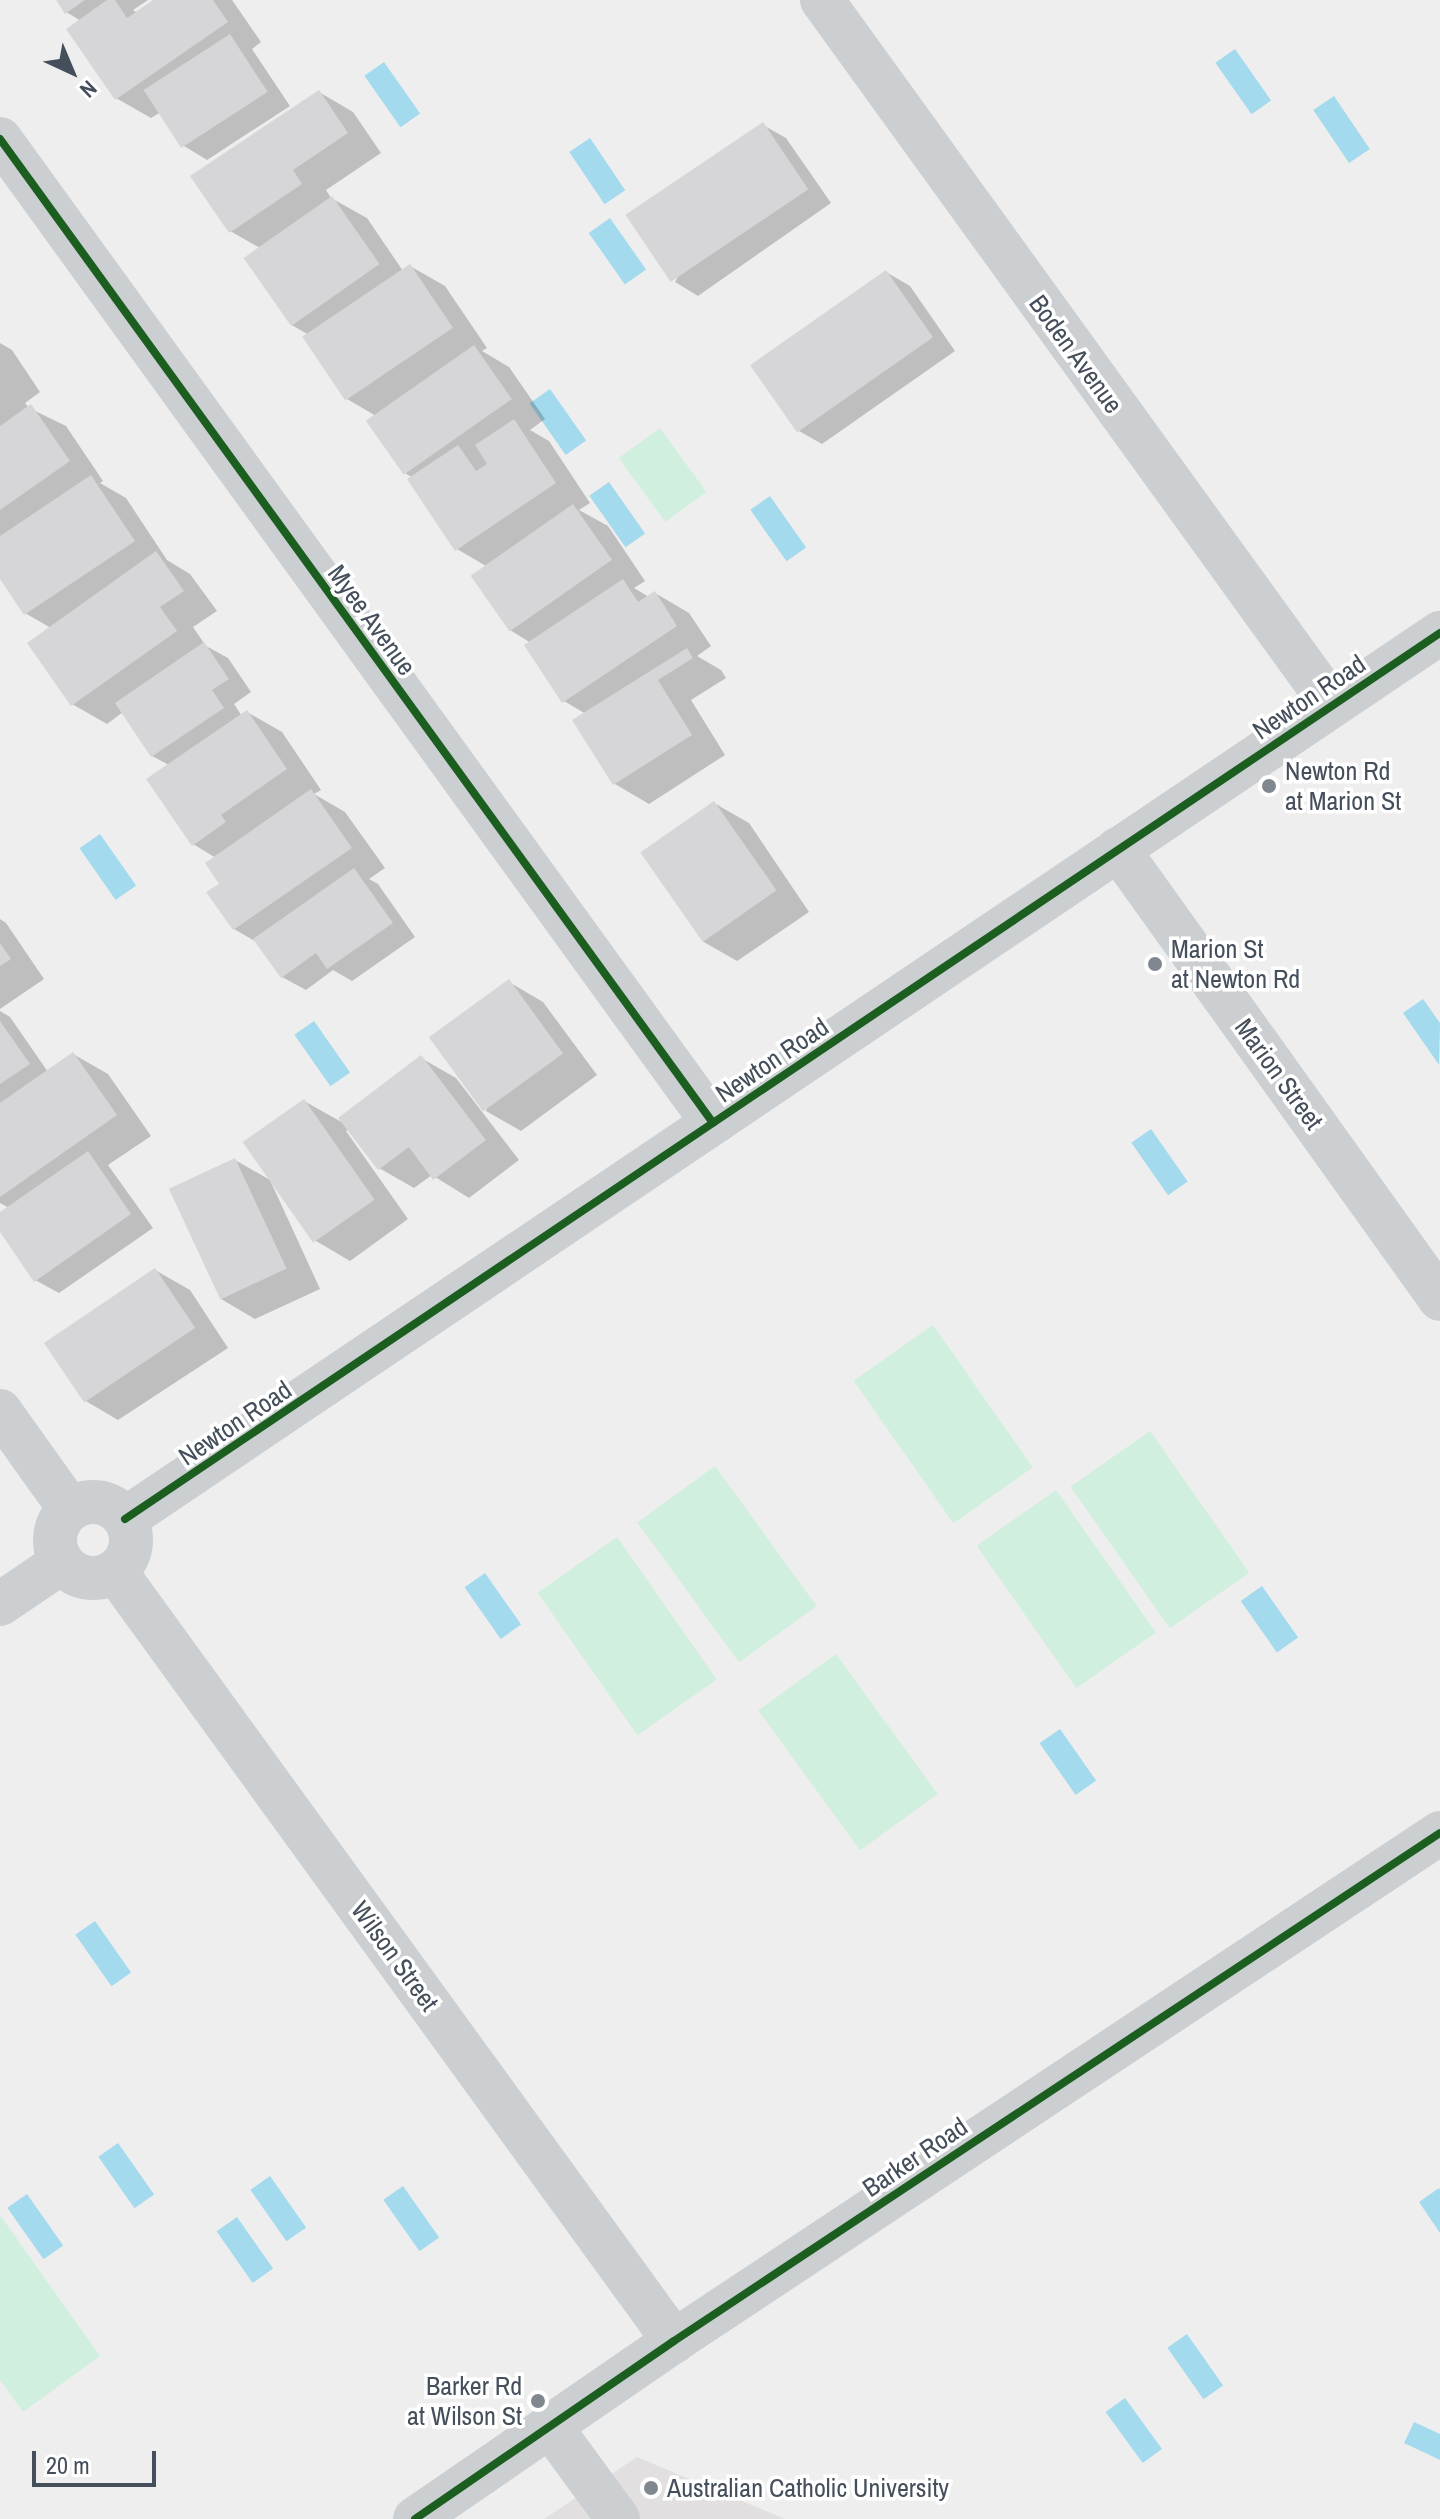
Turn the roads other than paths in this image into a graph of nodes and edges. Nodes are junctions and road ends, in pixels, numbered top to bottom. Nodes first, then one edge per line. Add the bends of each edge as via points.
1 (822, 0) edge
2 (0, 139) edge
3 (1440, 633) edge
4 (1332, 705) junction
5 (1118, 849) junction
6 (713, 1123) junction
7 (1440, 1299) edge
8 (0, 1411) edge
9 (70, 1509) junction
10 (125, 1519) junction
11 (62, 1562) junction
12 (115, 1571) junction
13 (0, 1604) edge
14 (1440, 1833) edge
15 (674, 2341) junction
16 (550, 2426) junction
17 (415, 2519) edge
18 (618, 2519) edge

1 - 4 street, Boden Avenue
2 - 6 street, Myee Avenue
3 - 4 street, Newton Road
4 - 5 street, Newton Road
5 - 6 street, Newton Road
5 - 7 street, Marion Street
6 - 10 street, Newton Road
8 - 9 street
9 - 10 street via 94,1501
9 - 11 street via 56,1528 56,1552
10 - 12 street via 129,1553
11 - 12 street via 81,1576
11 - 13 street
12 - 15 street, Wilson Street
14 - 15 street, Barker Road
15 - 16 street, Barker Road
16 - 17 street, Barker Road
16 - 18 street

